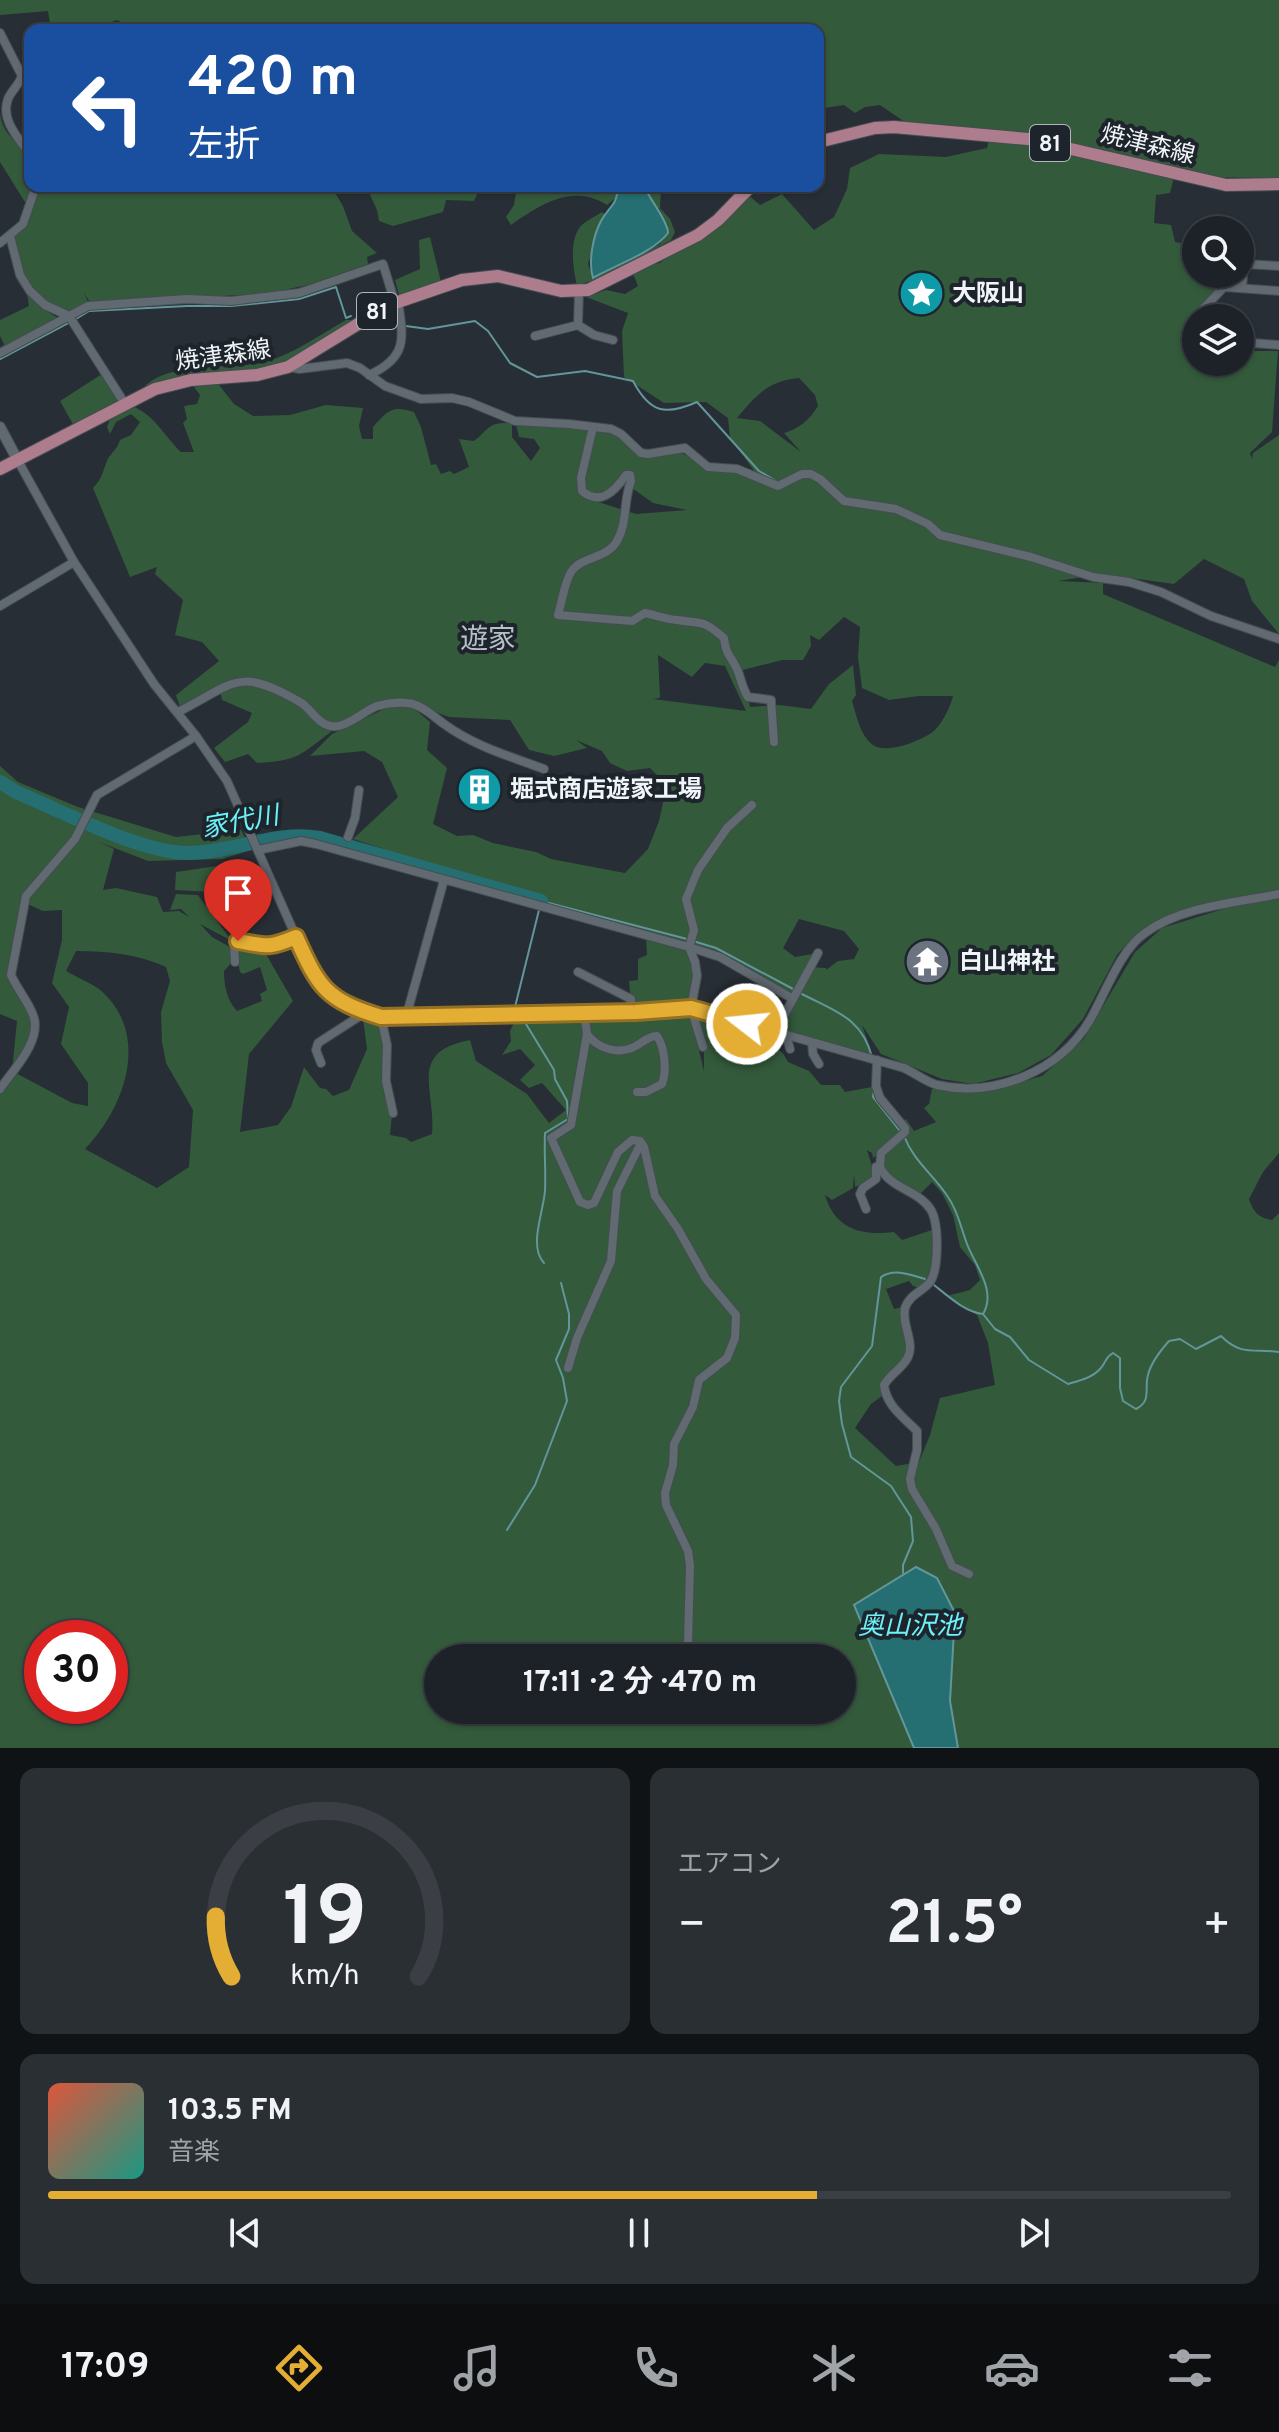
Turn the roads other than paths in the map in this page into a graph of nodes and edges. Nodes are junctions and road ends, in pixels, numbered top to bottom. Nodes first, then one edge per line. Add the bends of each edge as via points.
1 (0, 33) edge
2 (22, 84) edge
3 (0, 98) edge
4 (824, 141) edge
5 (24, 146) edge
6 (1279, 184) edge
7 (34, 192) edge
8 (745, 192) edge
9 (10, 236) junction
10 (0, 243) edge
11 (1254, 265) edge
12 (1279, 266) edge
13 (1223, 288) edge
14 (1242, 288) edge
15 (579, 291) junction
16 (1279, 291) edge
17 (397, 302) junction
18 (1208, 304) edge
19 (72, 320) junction
20 (578, 325) junction
21 (535, 336) dead end
22 (613, 340) dead end
23 (1254, 343) edge
24 (1279, 345) edge
25 (0, 353) edge
26 (288, 367) junction
27 (369, 375) junction
28 (125, 404) junction
29 (0, 427) edge
30 (593, 427) junction
31 (17, 459) junction
32 (0, 469) edge
33 (74, 562) junction
34 (0, 606) edge
35 (1279, 639) edge
36 (178, 712) junction
37 (196, 736) junction
38 (774, 742) dead end
39 (544, 769) dead end
40 (359, 790) dead end
41 (752, 805) dead end
42 (348, 837) dead end
43 (258, 850) junction
44 (444, 880) junction
45 (1279, 894) edge
46 (296, 937) junction
47 (690, 942) junction
48 (818, 953) dead end
49 (235, 962) dead end
50 (578, 972) dead end
51 (795, 995) junction
52 (691, 1008) junction
53 (584, 1011) junction
54 (366, 1012) junction
55 (632, 1012) junction
56 (381, 1017) junction
57 (406, 1017) junction
58 (775, 1032) junction
59 (587, 1034) junction
60 (786, 1035) junction
61 (812, 1043) junction
62 (703, 1047) dead end
63 (790, 1049) dead end
64 (873, 1059) junction
65 (321, 1063) dead end
66 (819, 1064) dead end
67 (0, 1089) edge
68 (637, 1092) dead end
69 (393, 1113) dead end
70 (641, 1143) junction
71 (881, 1153) junction
72 (866, 1209) dead end
73 (568, 1368) dead end
74 (969, 1574) dead end
75 (687, 1644) edge

1 - 2 street
2 - 3 street
2 - 5 street via 8,99 8,121
4 - 6 main road, 焼津森線 / 81 via 894,127 1028,139 1226,185
7 - 9 street via 23,224
8 - 15 main road, 焼津森線 / 81 via 698,235
9 - 10 street
9 - 19 street via 30,291
11 - 12 street
13 - 18 street
14 - 16 street
15 - 17 main road, 焼津森線 / 81 via 478,277
15 - 20 street
17 - 19 street via 383,264 299,293 88,306
17 - 26 main road, 焼津森線 / 81
17 - 27 street via 402,328 396,357
19 - 25 street
19 - 28 street
20 - 21 street
20 - 22 street
23 - 24 street
26 - 27 street via 347,363
26 - 28 main road, 焼津森線 / 81 via 171,384
27 - 30 street via 404,394 469,402 515,421
28 - 31 main road, 焼津森線 / 81
29 - 31 street
30 - 35 street via 621,434 641,453 685,448 708,467 737,469 778,486 811,474 844,501 896,509 940,535 1129,582
30 - 38 street via 582,491 600,499 630,475 625,523 615,545 571,572 558,615 632,621 645,613 711,627 724,638 726,654 748,697 771,700
31 - 32 main road, 焼津森線 / 81
31 - 33 street
33 - 34 street
33 - 36 street
36 - 37 street
36 - 39 street via 248,680 303,704 325,725 344,724 391,702 412,703 465,739
37 - 43 street via 227,781
37 - 67 street via 97,795 81,829 26,896 11,975 36,1026 33,1040
40 - 42 street
41 - 47 street via 727,828 688,891 694,930
43 - 44 street via 301,841
43 - 46 street
44 - 47 street
44 - 57 street
45 - 64 street via 1183,915 1144,933 1130,947 1076,1039 1027,1076 978,1086 933,1084
46 - 49 street via 259,948 238,941
46 - 54 street via 321,987
47 - 51 street
47 - 52 street via 697,976
48 - 51 street
50 - 55 street via 631,999
51 - 58 street
52 - 55 street
52 - 58 street
52 - 62 street
53 - 55 street
53 - 57 street
53 - 59 street
54 - 56 street
54 - 65 street via 318,1043
56 - 57 street
56 - 69 street
58 - 60 street
59 - 68 street via 601,1048 626,1050 657,1036 663,1044 665,1078 654,1089
59 - 70 street via 571,1125 551,1138 580,1202 594,1203 618,1152 632,1140
60 - 61 street
60 - 63 street
61 - 64 street
61 - 66 street
64 - 71 street via 880,1098 902,1123 901,1135
70 - 73 street via 617,1191 611,1261
70 - 75 street via 655,1196 706,1279 736,1315 727,1358 699,1380 693,1407 674,1444 665,1493 690,1566
71 - 72 street via 874,1161 876,1179 860,1194
71 - 74 street via 883,1174 932,1211 937,1266 905,1306 910,1350 884,1385 885,1393 917,1431 912,1489 952,1566

